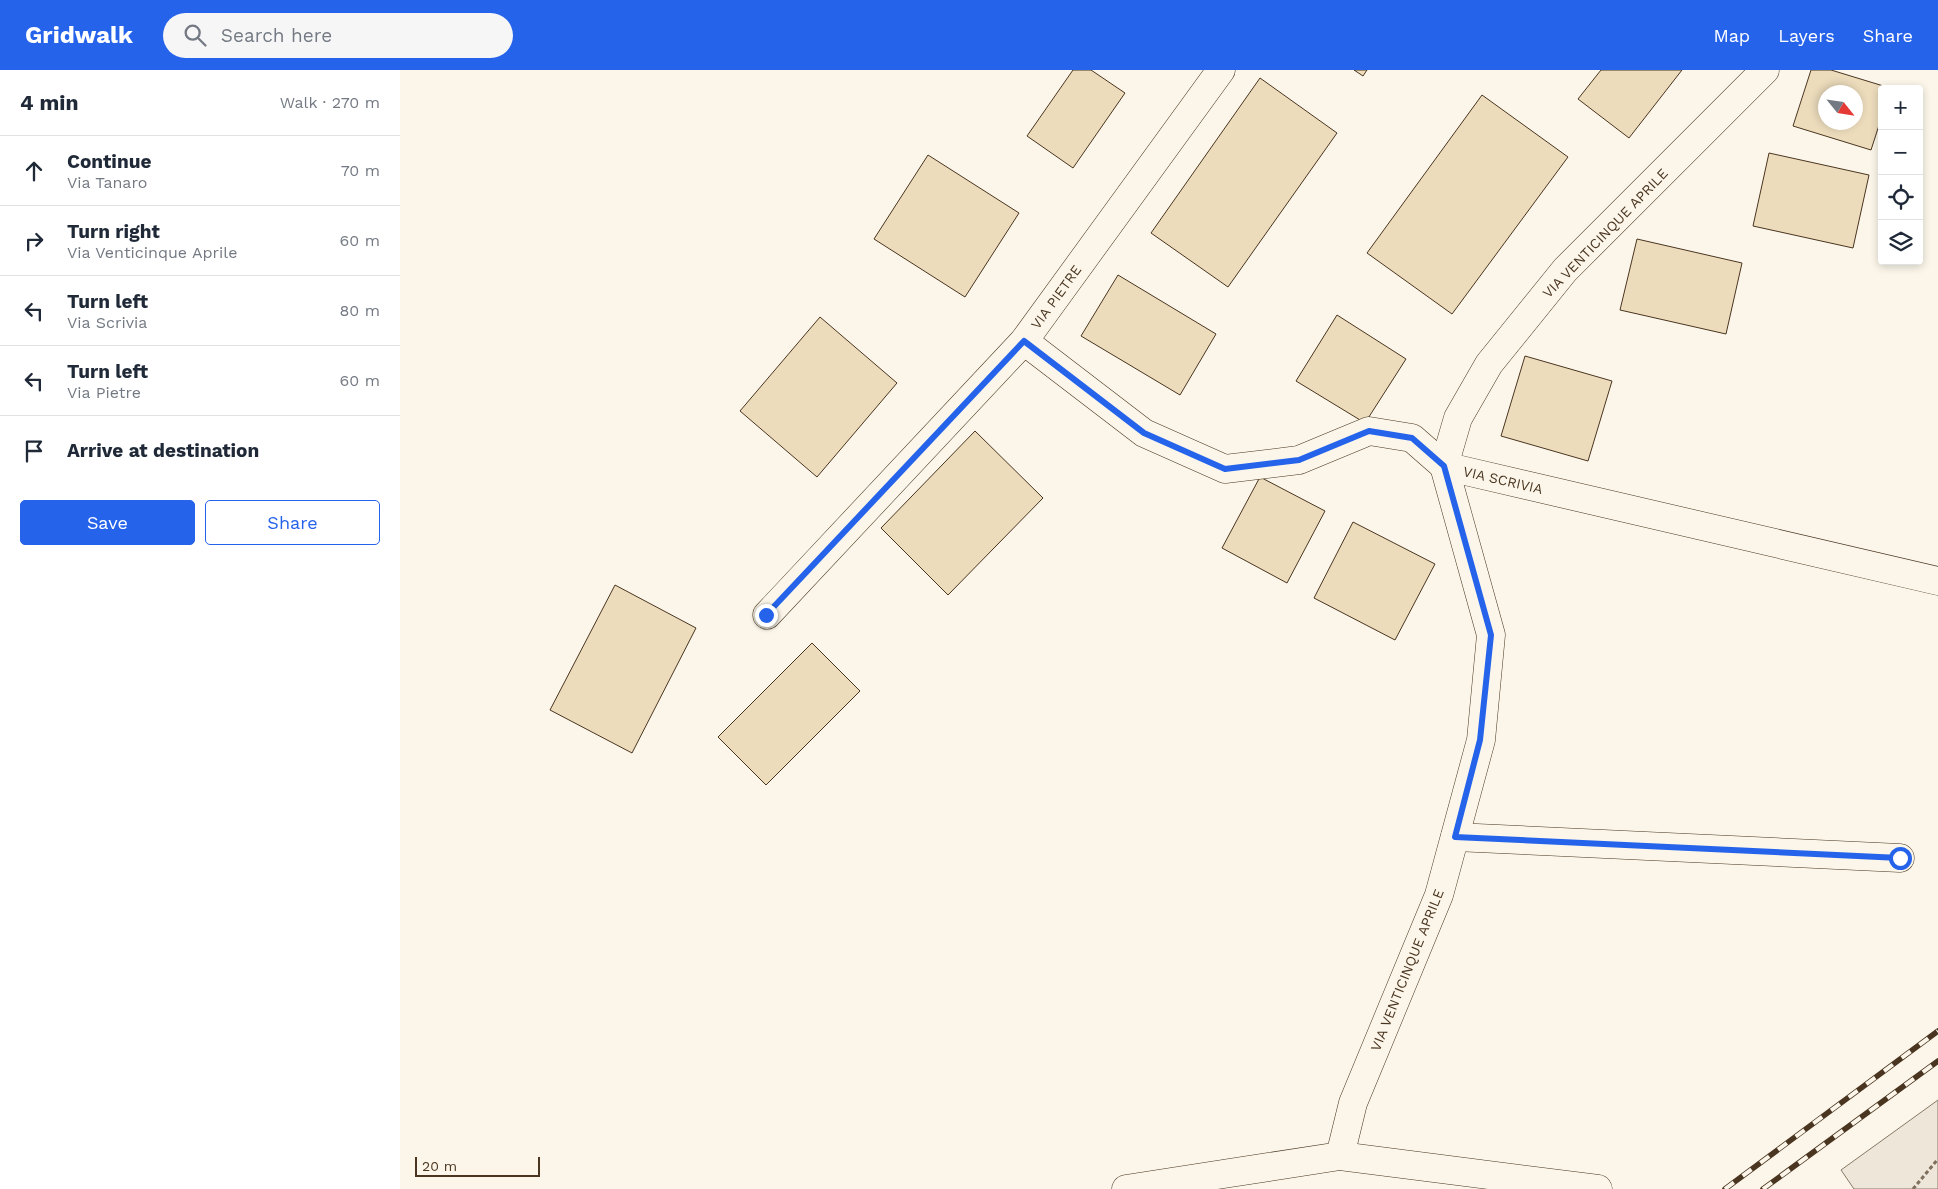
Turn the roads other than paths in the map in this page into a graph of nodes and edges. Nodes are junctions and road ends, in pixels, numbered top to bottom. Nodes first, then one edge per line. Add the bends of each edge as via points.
1 (1221, 70) edge
2 (1765, 70) edge
3 (1024, 341) junction
4 (1444, 466) junction
5 (1938, 581) edge
6 (766, 615) dead end
7 (1455, 837) junction
8 (1900, 858) dead end
9 (1340, 1156) junction
10 (1126, 1189) edge
11 (1598, 1189) edge

1 - 3 street, VIA PIETRE
2 - 4 street, VIA VENTICINQUE APRILE via 1565,270 1489,364 1458,418
3 - 4 street, VIA SCRIVIA via 1144,433 1225,469 1299,460 1369,431 1412,438
3 - 6 street, VIA PIETRE
4 - 5 street, VIA SCRIVIA
4 - 7 street, VIA VENTICINQUE APRILE via 1491,635 1480,740
7 - 8 street
7 - 9 street, VIA VENTICINQUE APRILE via 1440,896 1353,1103
9 - 10 street
9 - 11 street

